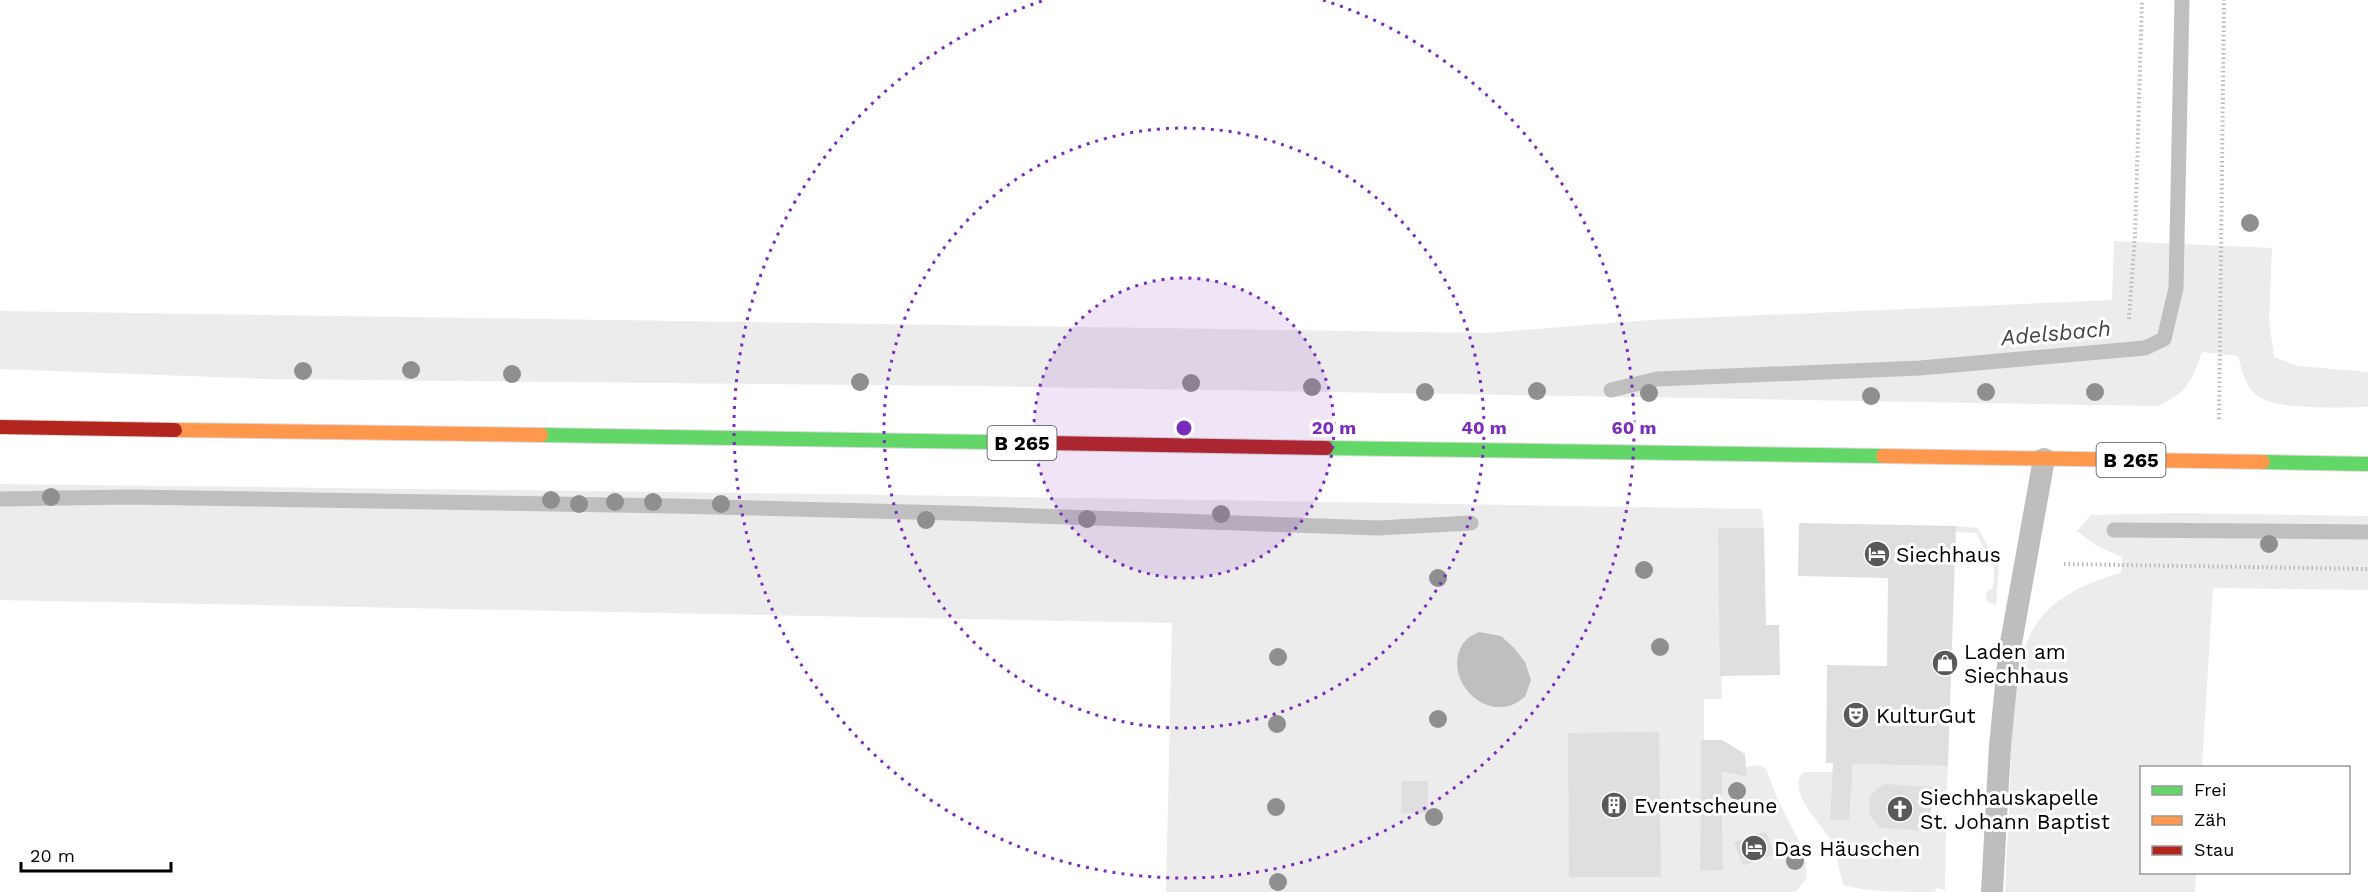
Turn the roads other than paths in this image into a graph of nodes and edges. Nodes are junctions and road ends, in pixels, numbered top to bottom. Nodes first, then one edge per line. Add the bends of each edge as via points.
1 (0, 427) edge
2 (2044, 459) junction
3 (2368, 464) edge
4 (1992, 892) edge

1 - 2 main road, B 265
2 - 3 main road, B 265
2 - 4 lane via 2005,691

